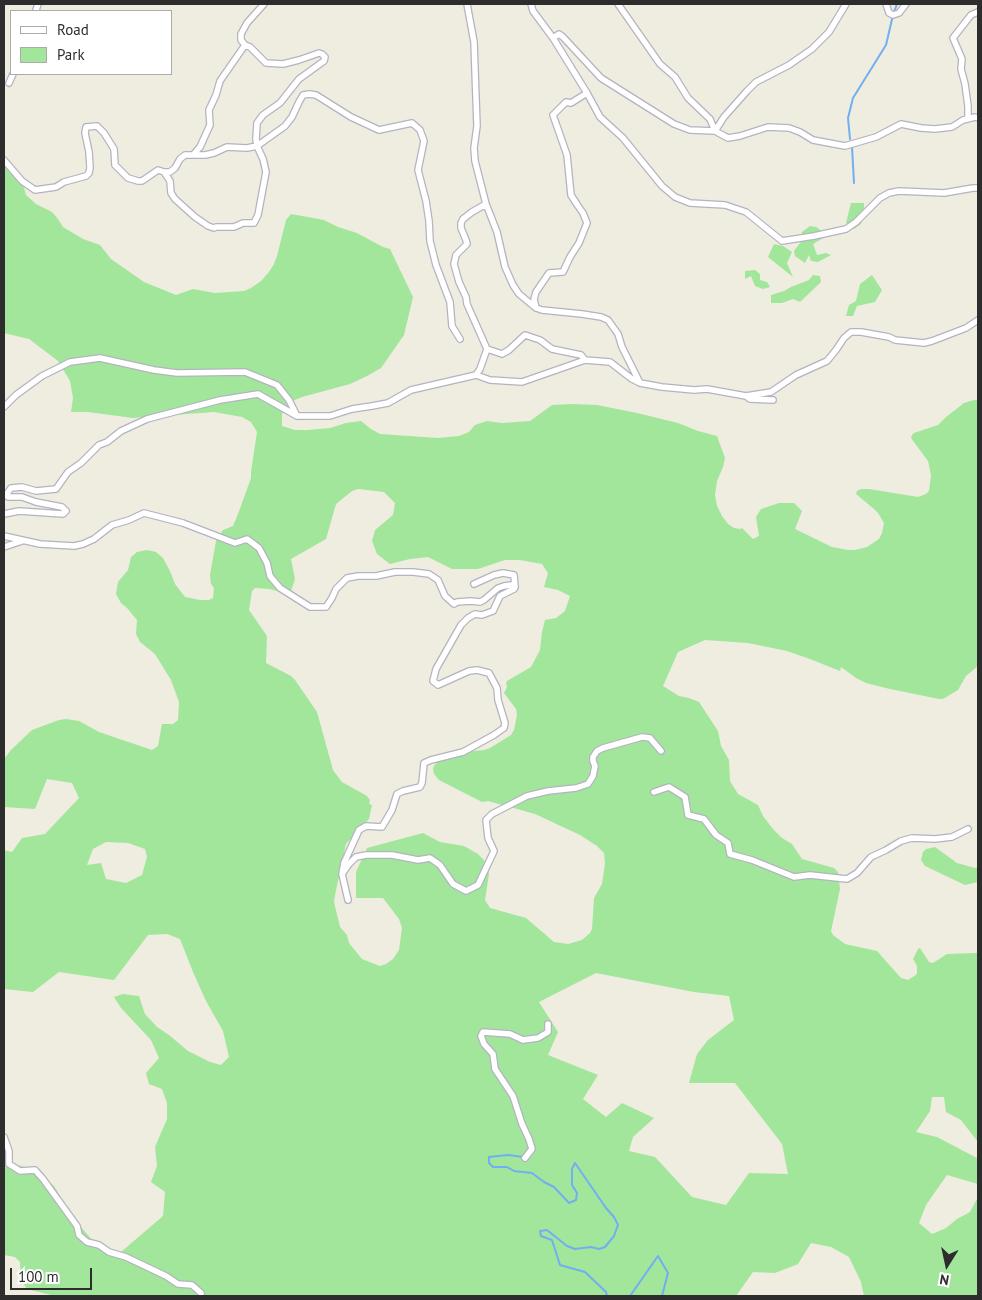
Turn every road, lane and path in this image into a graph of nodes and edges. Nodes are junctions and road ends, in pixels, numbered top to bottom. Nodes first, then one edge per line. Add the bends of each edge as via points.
1 (264, 4) edge
2 (467, 4) edge
3 (531, 4) edge
4 (620, 4) edge
5 (846, 4) edge
6 (886, 4) edge
7 (906, 4) edge
8 (978, 12) edge
9 (553, 38) junction
10 (244, 45) junction
11 (13, 75) edge
12 (10, 83) dead end
13 (588, 93) junction
14 (968, 118) junction
15 (978, 118) edge
16 (715, 130) junction
17 (257, 146) junction
18 (193, 154) junction
19 (4, 160) edge
20 (164, 172) junction
21 (978, 188) edge
22 (486, 204) junction
23 (536, 308) junction
24 (978, 320) edge
25 (460, 339) dead end
26 (487, 349) junction
27 (584, 360) junction
28 (476, 375) junction
29 (640, 383) junction
30 (746, 396) junction
31 (772, 400) dead end
32 (4, 407) edge
33 (297, 416) junction
34 (4, 514) edge
35 (4, 536) edge
36 (24, 541) junction
37 (4, 547) edge
38 (474, 584) dead end
39 (515, 587) junction
40 (662, 751) dead end
41 (654, 792) dead end
42 (968, 829) dead end
43 (342, 874) junction
44 (348, 900) dead end
45 (548, 1024) dead end
46 (4, 1137) edge
47 (526, 1158) dead end
48 (201, 1296) edge

1 - 10 street via 241,34
2 - 22 street via 474,42 477,126 474,154
3 - 9 street
4 - 16 street via 660,64 675,77 688,98 710,119
5 - 16 street via 829,32 812,49 756,82
6 - 7 street via 893,15
8 - 14 street via 971,14 953,38 962,59 960,69
9 - 13 street
9 - 16 street via 559,34 602,78 674,124 690,130
10 - 17 street via 271,64 283,64 319,53 325,57 299,78 280,103 263,115 257,123
10 - 18 street via 220,81 209,110 210,124 206,137
11 - 12 street
13 - 21 street via 600,117 623,138 662,186 676,197 690,203 725,205 746,212 782,241 846,229 889,193
13 - 23 street via 571,103 566,102 553,115 567,155 571,195 586,217 586,227 562,272 549,273 536,292
14 - 15 street
14 - 16 street via 952,127 935,129 901,124 876,137 845,146 813,140 789,128 768,128 728,138
17 - 18 street via 227,147 205,155
17 - 20 street via 266,172 254,223 234,227 208,226 175,199
17 - 25 street via 285,126 304,95 309,94 379,130 412,122 420,130 424,142 418,170 426,201 430,241 450,302 452,326
18 - 20 street via 185,155 175,168
19 - 20 street via 22,181 35,190 56,187 86,176 90,168 86,127 96,126 114,149 116,165 128,178 142,181 158,170
22 - 23 street via 513,285
22 - 26 street via 461,222 466,244 456,255 454,264
23 - 29 street via 608,320 618,334
24 - 30 street via 966,328 924,342 851,332 827,361 796,374 771,392
26 - 27 street via 502,354 525,335 552,349 582,355
26 - 28 street
27 - 28 street via 522,382 490,380
27 - 29 street via 610,362
28 - 33 street via 411,390 388,403 330,416
29 - 30 street
30 - 31 street
32 - 33 street via 42,376 70,362 100,358 177,373 245,372 277,385
33 - 34 street via 258,394 147,419 99,445 68,472 56,488 36,491 11,488 6,495 62,506 66,511 62,514 19,510
35 - 36 street
36 - 37 street
36 - 39 street via 83,544 112,525 144,513 235,543 247,539 259,548 270,576 280,588 310,607 326,607 347,578 395,572 430,574 454,604 480,602 498,588
38 - 39 street via 503,573 514,575
39 - 43 street via 500,596 493,611 475,614 461,625 436,669 433,681 438,684 469,671 489,673 496,688 504,728 463,752 424,763 420,787 397,794 382,827 366,826 359,830
40 - 43 street via 650,738 642,737 602,748 594,757 593,776 588,784 527,796 492,814 486,820 488,838 494,851 478,885 466,891 453,884 440,865 430,858 418,860 366,855 356,857
41 - 42 street via 669,787 685,798 688,816 704,819 716,835 728,843 730,854 794,877 810,875 847,880 872,857 901,841 952,837
43 - 44 street
45 - 47 street via 548,1032 538,1038 523,1040 510,1034 483,1032 481,1036 493,1054 495,1069 513,1096 529,1139 532,1149
46 - 48 street via 9,1164 20,1171 35,1170 87,1242 126,1257 178,1284 192,1285

